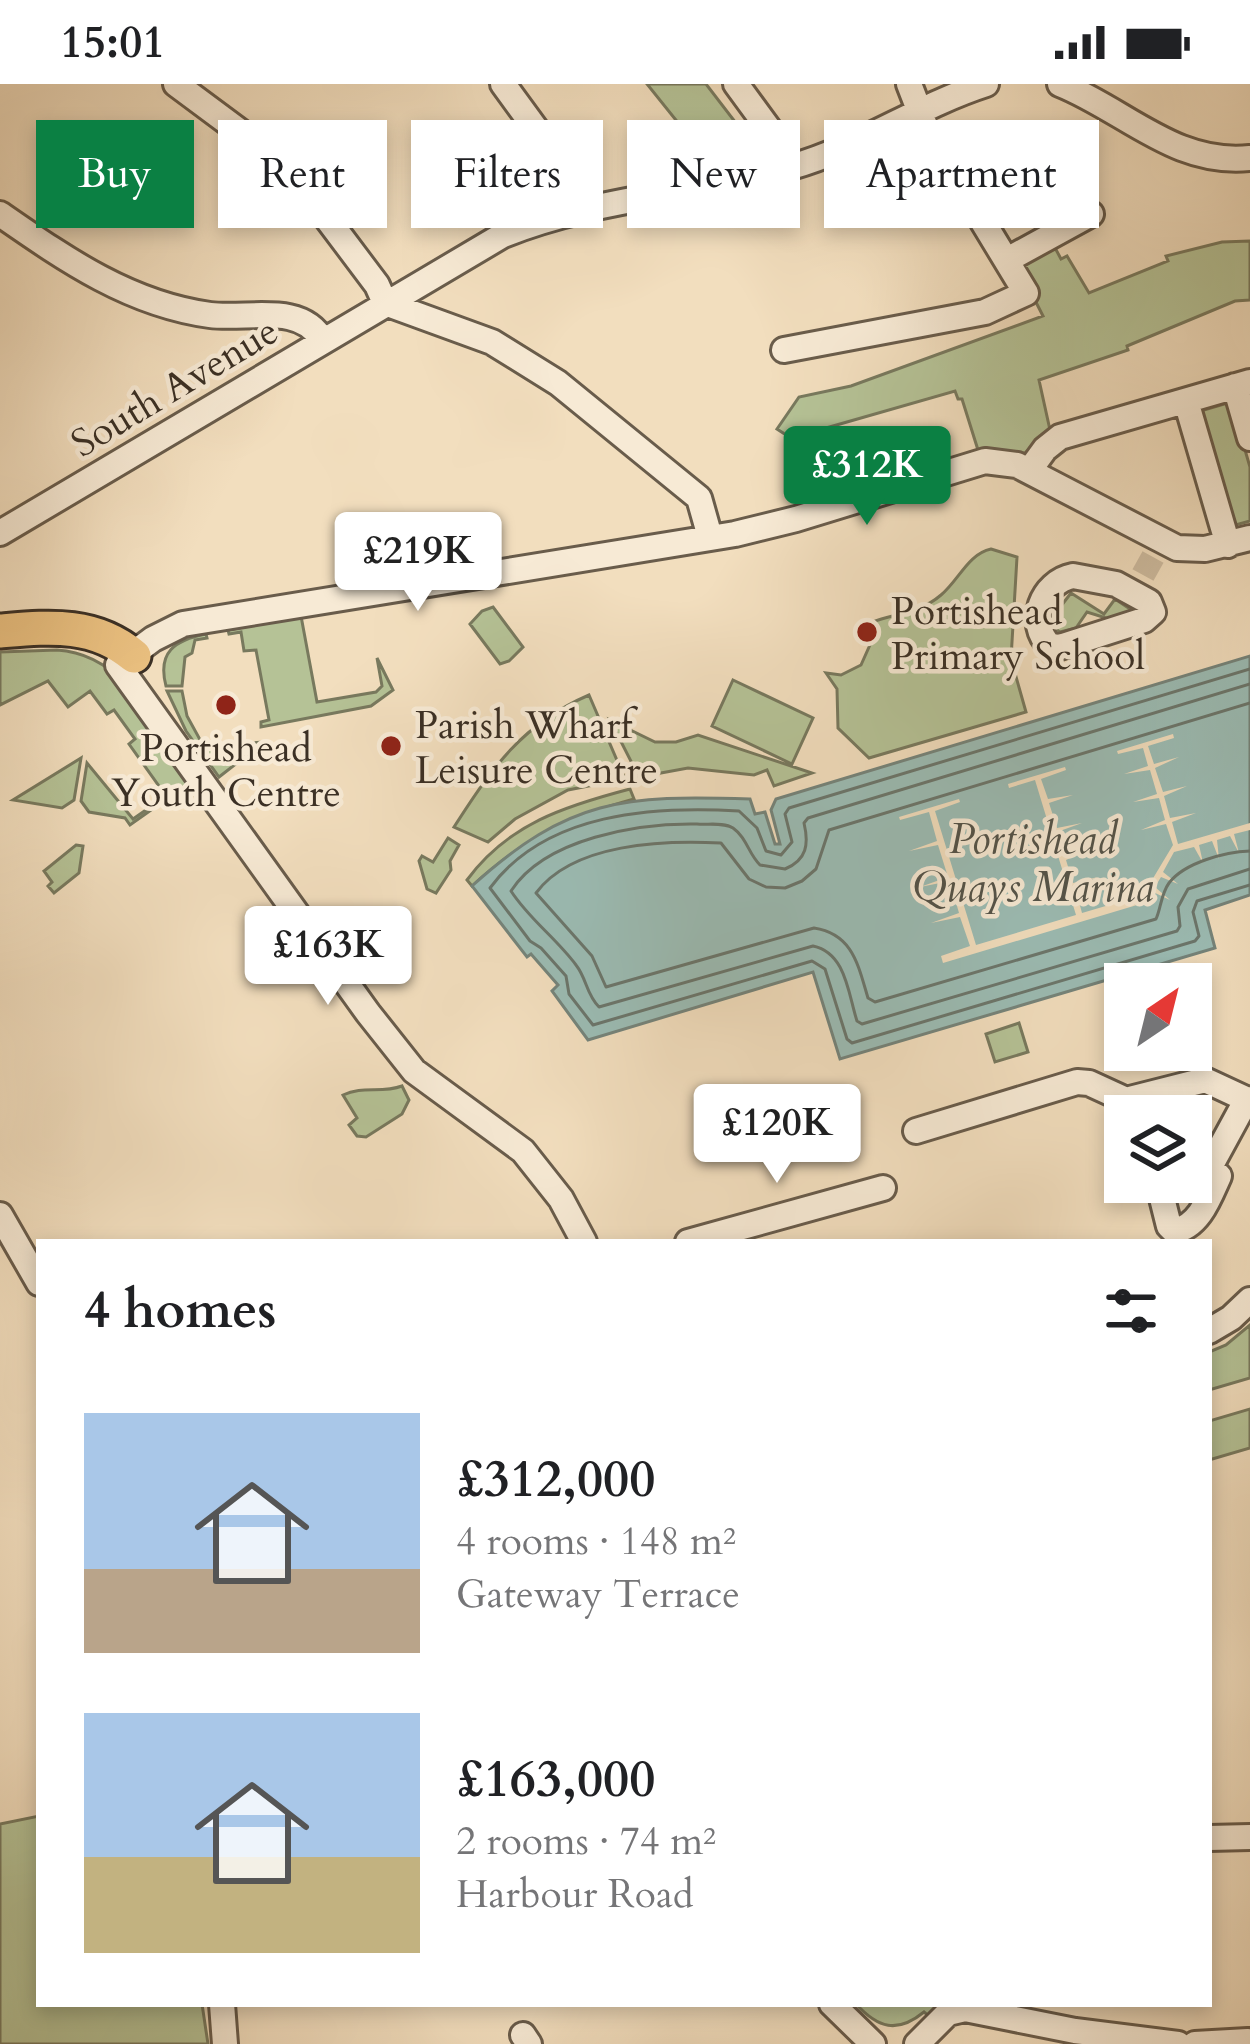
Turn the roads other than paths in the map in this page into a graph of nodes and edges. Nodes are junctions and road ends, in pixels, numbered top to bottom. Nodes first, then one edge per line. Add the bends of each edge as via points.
1 (176, 84) edge
2 (503, 84) edge
3 (736, 84) edge
4 (909, 84) edge
5 (986, 84) edge
6 (1060, 84) edge
7 (1093, 90) edge
8 (920, 112) junction
9 (530, 120) edge
10 (762, 120) edge
11 (1250, 158) edge
12 (800, 164) edge
13 (0, 214) edge
14 (527, 228) edge
15 (1069, 228) edge
16 (1012, 267) junction
17 (385, 303) junction
18 (322, 340) junction
19 (790, 342) dead end
20 (1242, 384) edge
21 (1186, 401) junction
22 (1250, 438) edge
23 (1030, 471) junction
24 (0, 532) edge
25 (710, 537) junction
26 (1239, 541) edge
27 (0, 632) edge
28 (0, 646) edge
29 (126, 661) junction
30 (1248, 1100) edge
31 (949, 1120) junction
32 (916, 1130) dead end
33 (958, 1146) dead end
34 (1212, 1151) edge
35 (884, 1188) dead end
36 (1163, 1203) edge
37 (1205, 1203) edge
38 (0, 1215) edge
39 (582, 1239) edge
40 (699, 1239) edge
41 (36, 1278) edge
42 (1250, 1300) edge
43 (1212, 1329) edge
44 (1250, 1837) edge
45 (1212, 1838) edge
46 (222, 2007) edge
47 (835, 2007) edge
48 (1248, 2041) edge
49 (225, 2044) edge
50 (873, 2044) edge
51 (917, 2044) edge
52 (1178, 2044) edge
53 (1196, 2044) edge

1 - 17 street via 296,176
2 - 9 street
3 - 10 street
4 - 8 street
5 - 8 street, South Avenue
6 - 7 street
7 - 11 street via 1177,149
8 - 12 street, South Avenue
8 - 16 street
13 - 18 street via 87,272 147,300 207,315 299,318
14 - 17 street, South Avenue
15 - 16 street
16 - 19 street via 1026,293 986,312
17 - 18 street, South Avenue
17 - 25 street via 492,342 558,382 700,498
18 - 24 street, South Avenue
20 - 21 street
20 - 22 street
21 - 23 street via 1060,437
21 - 26 street
23 - 25 street via 977,462
23 - 26 street via 1148,567
25 - 29 street via 191,622
27 - 29 main road via 76,628 109,639
28 - 29 main road via 81,645
29 - 39 street via 154,713 368,1013 414,1071 523,1151
30 - 31 street via 1205,1080 1126,1100 1083,1082
30 - 34 street
31 - 32 street
31 - 33 street
35 - 40 street
36 - 37 street via 1174,1231 1195,1222
38 - 41 street
42 - 43 street
44 - 45 street
46 - 49 street
47 - 50 street
48 - 53 street
51 - 52 street via 948,2013 965,2008

